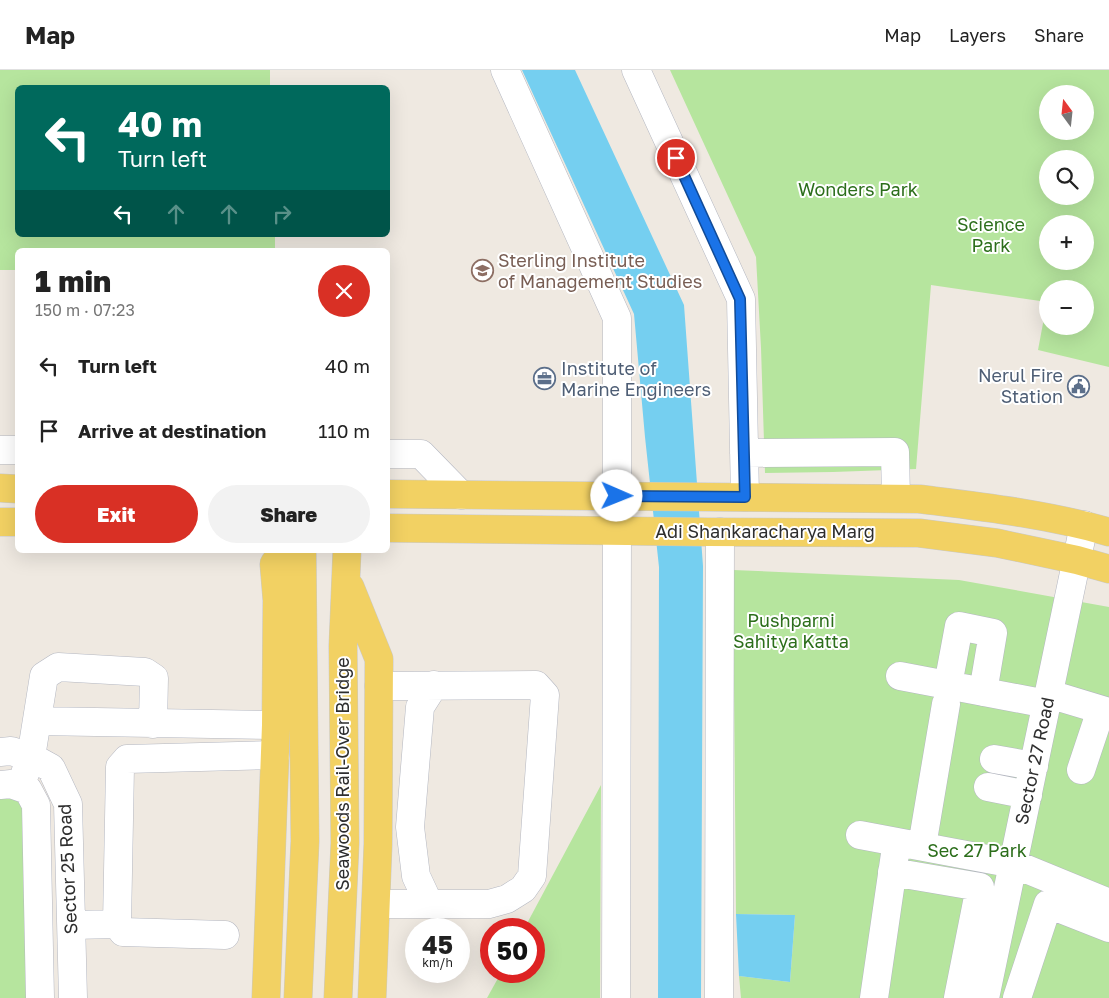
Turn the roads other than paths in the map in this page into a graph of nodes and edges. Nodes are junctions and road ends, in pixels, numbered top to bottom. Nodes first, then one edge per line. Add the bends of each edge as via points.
1 (504, 70) edge
2 (636, 70) edge
3 (0, 450) edge
4 (15, 450) edge
5 (744, 453) junction
6 (390, 454) edge
7 (0, 488) edge
8 (15, 489) edge
9 (390, 494) edge
10 (461, 494) junction
11 (625, 496) junction
12 (745, 497) junction
13 (896, 498) junction
14 (0, 522) edge
15 (15, 522) edge
16 (390, 528) edge
17 (1096, 528) edge
18 (626, 530) junction
19 (713, 532) junction
20 (282, 553) edge
21 (302, 553) edge
22 (347, 553) edge
23 (1077, 560) junction
24 (1109, 569) edge
25 (346, 579) junction
26 (900, 676) dead end
27 (434, 685) junction
28 (379, 686) junction
29 (983, 692) junction
30 (947, 695) junction
31 (1048, 699) junction
32 (1105, 711) edge
33 (37, 722) junction
34 (153, 724) junction
35 (276, 725) junction
36 (0, 752) edge
37 (275, 755) junction
38 (31, 757) junction
39 (994, 759) dead end
40 (1034, 766) junction
41 (1081, 770) dead end
42 (10, 786) edge
43 (988, 787) dead end
44 (1028, 794) junction
45 (860, 835) dead end
46 (910, 844) junction
47 (1014, 864) junction
48 (892, 872) junction
49 (1109, 903) edge
50 (376, 904) junction
51 (429, 904) junction
52 (116, 924) junction
53 (72, 925) junction
54 (1109, 928) edge
55 (225, 936) dead end
56 (986, 994) edge
57 (40, 998) edge
58 (73, 998) edge
59 (266, 998) edge
60 (298, 998) edge
61 (338, 998) edge
62 (372, 998) edge
63 (616, 998) edge
64 (719, 998) edge
65 (874, 998) edge
66 (958, 998) edge
67 (1015, 998) edge

1 - 11 street via 617,318
2 - 5 street via 740,299
3 - 4 street
5 - 12 street
5 - 13 street via 895,452
6 - 10 street via 421,454
7 - 8 main road
9 - 10 main road, Adi Shankaracharya Marg
10 - 11 main road, Adi Shankaracharya Marg
11 - 12 main road, Adi Shankaracharya Marg
12 - 13 main road, Adi Shankaracharya Marg
13 - 17 main road, Adi Shankaracharya Marg via 1002,510
14 - 15 main road
16 - 18 main road, Adi Shankaracharya Marg
17 - 23 street, Sector 27 Road
18 - 19 main road, Adi Shankaracharya Marg
18 - 63 street
19 - 23 main road, Adi Shankaracharya Marg via 919,533 997,543
19 - 64 street
20 - 35 main road via 274,564 277,600
21 - 60 main road via 305,840
22 - 25 main road, Seawoods Rail-Over Bridge
23 - 24 main road, Adi Shankaracharya Marg
23 - 31 street, Sector 27 Road
25 - 28 main road via 379,659
25 - 61 main road, Seawoods Rail-Over Bridge via 344,843
26 - 30 street
27 - 28 street
27 - 51 street via 420,707 410,827 416,876
27 - 51 street via 536,685 545,695 532,876 522,889 507,899 489,904
28 - 50 main road
29 - 30 street
29 - 30 street via 994,633 959,626
29 - 31 street
30 - 46 street
31 - 32 street
31 - 40 street, Sector 27 Road
32 - 41 street
33 - 34 street
33 - 34 street via 44,676 58,667 145,672 154,678
33 - 38 street
34 - 35 street
35 - 37 main road
36 - 38 street, Sector 25 Road via 11,751
37 - 52 street via 127,759 123,763 120,767
37 - 59 main road
38 - 42 street
38 - 53 street, Sector 25 Road via 51,768 68,804
39 - 40 street
40 - 44 street, Sector 27 Road
42 - 57 street, Sector 25 Road via 28,790 36,805
43 - 44 street
44 - 47 street, Sector 27 Road
45 - 46 street
46 - 47 street
46 - 48 street
47 - 49 street
47 - 56 street, Sector 27 Road
48 - 65 street
48 - 66 street via 980,887
50 - 51 street
50 - 62 main road
52 - 53 street
52 - 55 street via 123,932
53 - 58 street, Sector 25 Road
54 - 67 street via 1048,904
56 - 67 street

